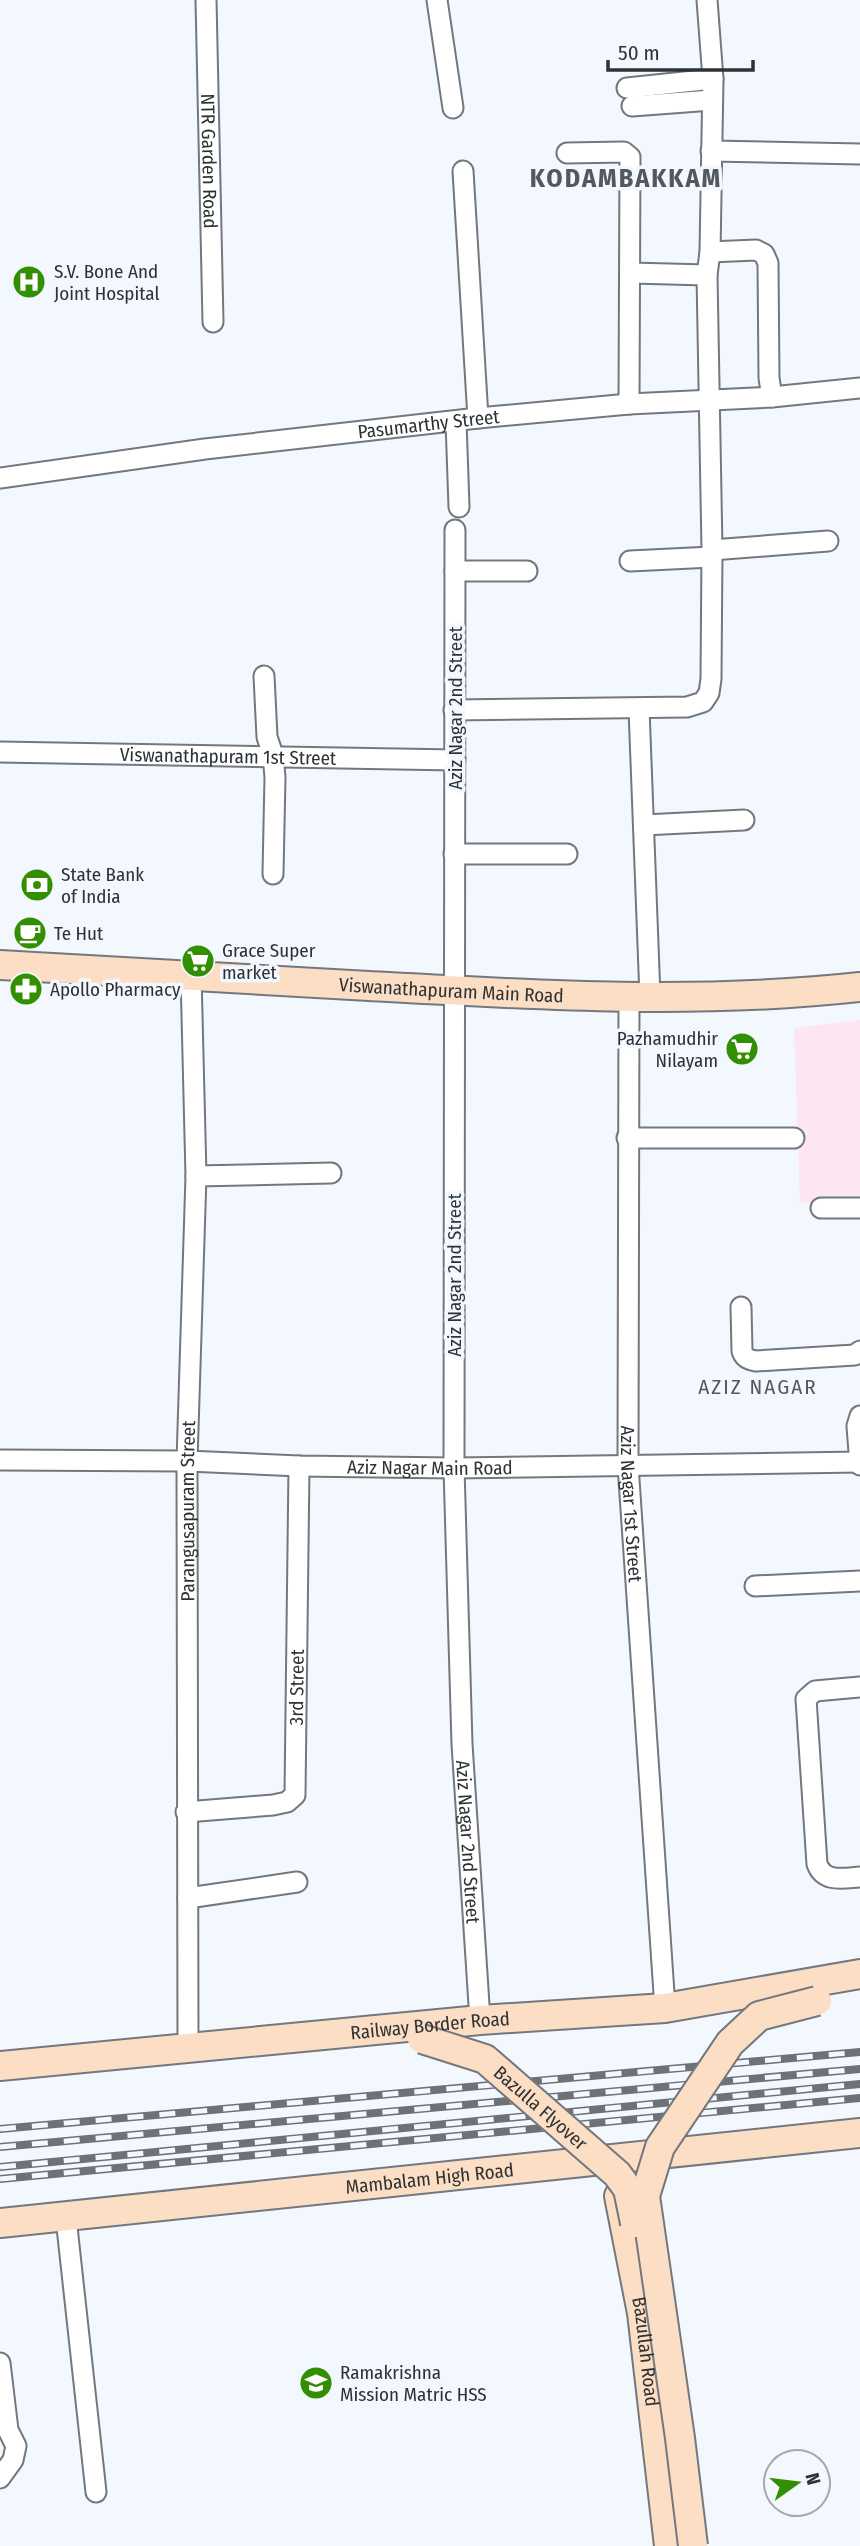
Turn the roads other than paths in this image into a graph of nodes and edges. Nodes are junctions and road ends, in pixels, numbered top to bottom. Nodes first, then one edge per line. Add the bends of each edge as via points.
1 (206, 0) edge
2 (437, 0) edge
3 (708, 0) edge
4 (713, 79) junction
5 (712, 100) junction
6 (453, 107) dead end
7 (710, 151) junction
8 (567, 153) dead end
9 (860, 154) edge
10 (463, 171) dead end
11 (710, 253) junction
12 (631, 273) junction
13 (707, 275) junction
14 (213, 323) dead end
15 (860, 388) edge
16 (772, 397) junction
17 (709, 400) junction
18 (629, 404) junction
19 (478, 418) junction
20 (456, 421) junction
21 (0, 478) edge
22 (459, 507) dead end
23 (455, 530) dead end
24 (828, 541) dead end
25 (712, 554) junction
26 (630, 561) dead end
27 (455, 571) junction
28 (527, 571) dead end
29 (264, 676) dead end
30 (639, 709) junction
31 (454, 710) junction
32 (0, 752) edge
33 (273, 755) junction
34 (455, 760) junction
35 (744, 820) dead end
36 (644, 825) junction
37 (454, 854) junction
38 (567, 854) dead end
39 (273, 874) dead end
40 (0, 965) edge
41 (191, 975) junction
42 (860, 987) edge
43 (455, 991) junction
44 (640, 997) junction
45 (627, 1138) junction
46 (794, 1138) dead end
47 (331, 1173) dead end
48 (196, 1176) junction
49 (821, 1208) dead end
50 (860, 1208) edge
51 (741, 1307) dead end
52 (860, 1351) edge
53 (860, 1416) edge
54 (0, 1460) edge
55 (187, 1461) junction
56 (860, 1464) edge
57 (628, 1465) junction
58 (299, 1466) junction
59 (454, 1468) junction
60 (860, 1581) edge
61 (755, 1586) dead end
62 (860, 1687) edge
63 (186, 1812) junction
64 (860, 1877) edge
65 (297, 1882) dead end
66 (188, 1898) junction
67 (860, 1974) edge
68 (860, 1993) edge
69 (665, 2008) junction
70 (481, 2020) junction
71 (188, 2048) junction
72 (0, 2066) edge
73 (0, 2079) edge
74 (860, 2133) edge
75 (653, 2154) junction
76 (608, 2159) junction
77 (657, 2190) junction
78 (621, 2204) junction
79 (143, 2209) junction
80 (0, 2211) edge
81 (66, 2218) junction
82 (0, 2223) edge
83 (0, 2363) edge
84 (0, 2478) edge
85 (96, 2492) dead end
86 (669, 2546) edge
87 (679, 2546) edge
88 (693, 2546) edge
89 (702, 2546) edge

1 - 14 street, NTR Garden Road
2 - 6 street
3 - 4 street
4 - 5 street
4 - 5 street via 630,97
5 - 7 street
7 - 9 street
7 - 11 street
8 - 12 street via 624,152 630,157
10 - 19 street
11 - 13 street
11 - 16 street via 756,250 768,263
12 - 13 street
12 - 18 street
13 - 17 street
15 - 16 street, Pasumarthy Street
16 - 17 street, Pasumarthy Street
17 - 18 street, Pasumarthy Street
17 - 25 street
18 - 19 street, Pasumarthy Street
19 - 20 street, Pasumarthy Street
20 - 21 street, Pasumarthy Street
20 - 22 street
23 - 27 street, Aziz Nagar 2nd Street
24 - 25 street
25 - 26 street
25 - 30 street via 709,693 703,702 687,707
27 - 28 street
27 - 31 street, Aziz Nagar 2nd Street
29 - 33 street via 267,737
30 - 31 street
30 - 36 street, Aziz Nagar 1st Street
31 - 34 street, Aziz Nagar 2nd Street
32 - 33 street, Viswanathapuram 1st Street
33 - 34 street, Viswanathapuram 1st Street
33 - 39 street
34 - 37 street, Aziz Nagar 2nd Street
35 - 36 street
36 - 44 street, Aziz Nagar 1st Street
37 - 38 street
37 - 43 street, Aziz Nagar 2nd Street
40 - 41 street, Viswanathapuram Main Road
41 - 43 street, Viswanathapuram Main Road
41 - 48 street, Parangusapuram Street
42 - 44 street, Viswanathapuram Main Road via 790,995
43 - 44 street, Viswanathapuram Main Road
43 - 59 street, Aziz Nagar 2nd Street
44 - 45 street, Aziz Nagar 1st Street
45 - 46 street
45 - 57 street, Aziz Nagar 1st Street
47 - 48 street
48 - 55 street, Parangusapuram Street
49 - 50 street
51 - 52 street via 742,1351 749,1360 855,1355
53 - 56 street, Aziz Nagar Main Road
54 - 55 street, Aziz Nagar Main Road
55 - 58 street, Aziz Nagar Main Road
55 - 63 street, Parangusapuram Street
56 - 57 street, Aziz Nagar Main Road
57 - 59 street, Aziz Nagar Main Road
57 - 69 street, Aziz Nagar 1st Street
58 - 59 street, Aziz Nagar Main Road
58 - 63 street, 3rd Street via 295,1795 273,1805
59 - 70 street, Aziz Nagar 2nd Street via 462,1744
60 - 61 street
62 - 64 street via 815,1691 806,1699 817,1864 827,1877
63 - 66 street, Parangusapuram Street
65 - 66 street
66 - 71 street, Parangusapuram Street
67 - 69 street, Railway Border Road
68 - 88 street, bridge via 759,2016 730,2043 660,2147 649,2176 645,2196
69 - 70 street, Railway Border Road
70 - 71 street, Railway Border Road
71 - 72 street, Railway Border Road
73 - 87 street, Bazulla Flyover, bridge via 422,2039 485,2059 617,2174 628,2189 652,2318
74 - 75 street, Mambalam High Road
75 - 76 street, Mambalam High Road
75 - 77 street
76 - 78 street, Bazullah Road
76 - 79 street, Mambalam High Road
77 - 78 street via 636,2187 626,2193
77 - 89 street
78 - 86 street, Bazullah Road via 642,2313
79 - 80 street via 122,2202
79 - 81 street, Mambalam High Road
81 - 82 street, Mambalam High Road
81 - 85 street
83 - 84 street via 8,2430 16,2446 13,2460

